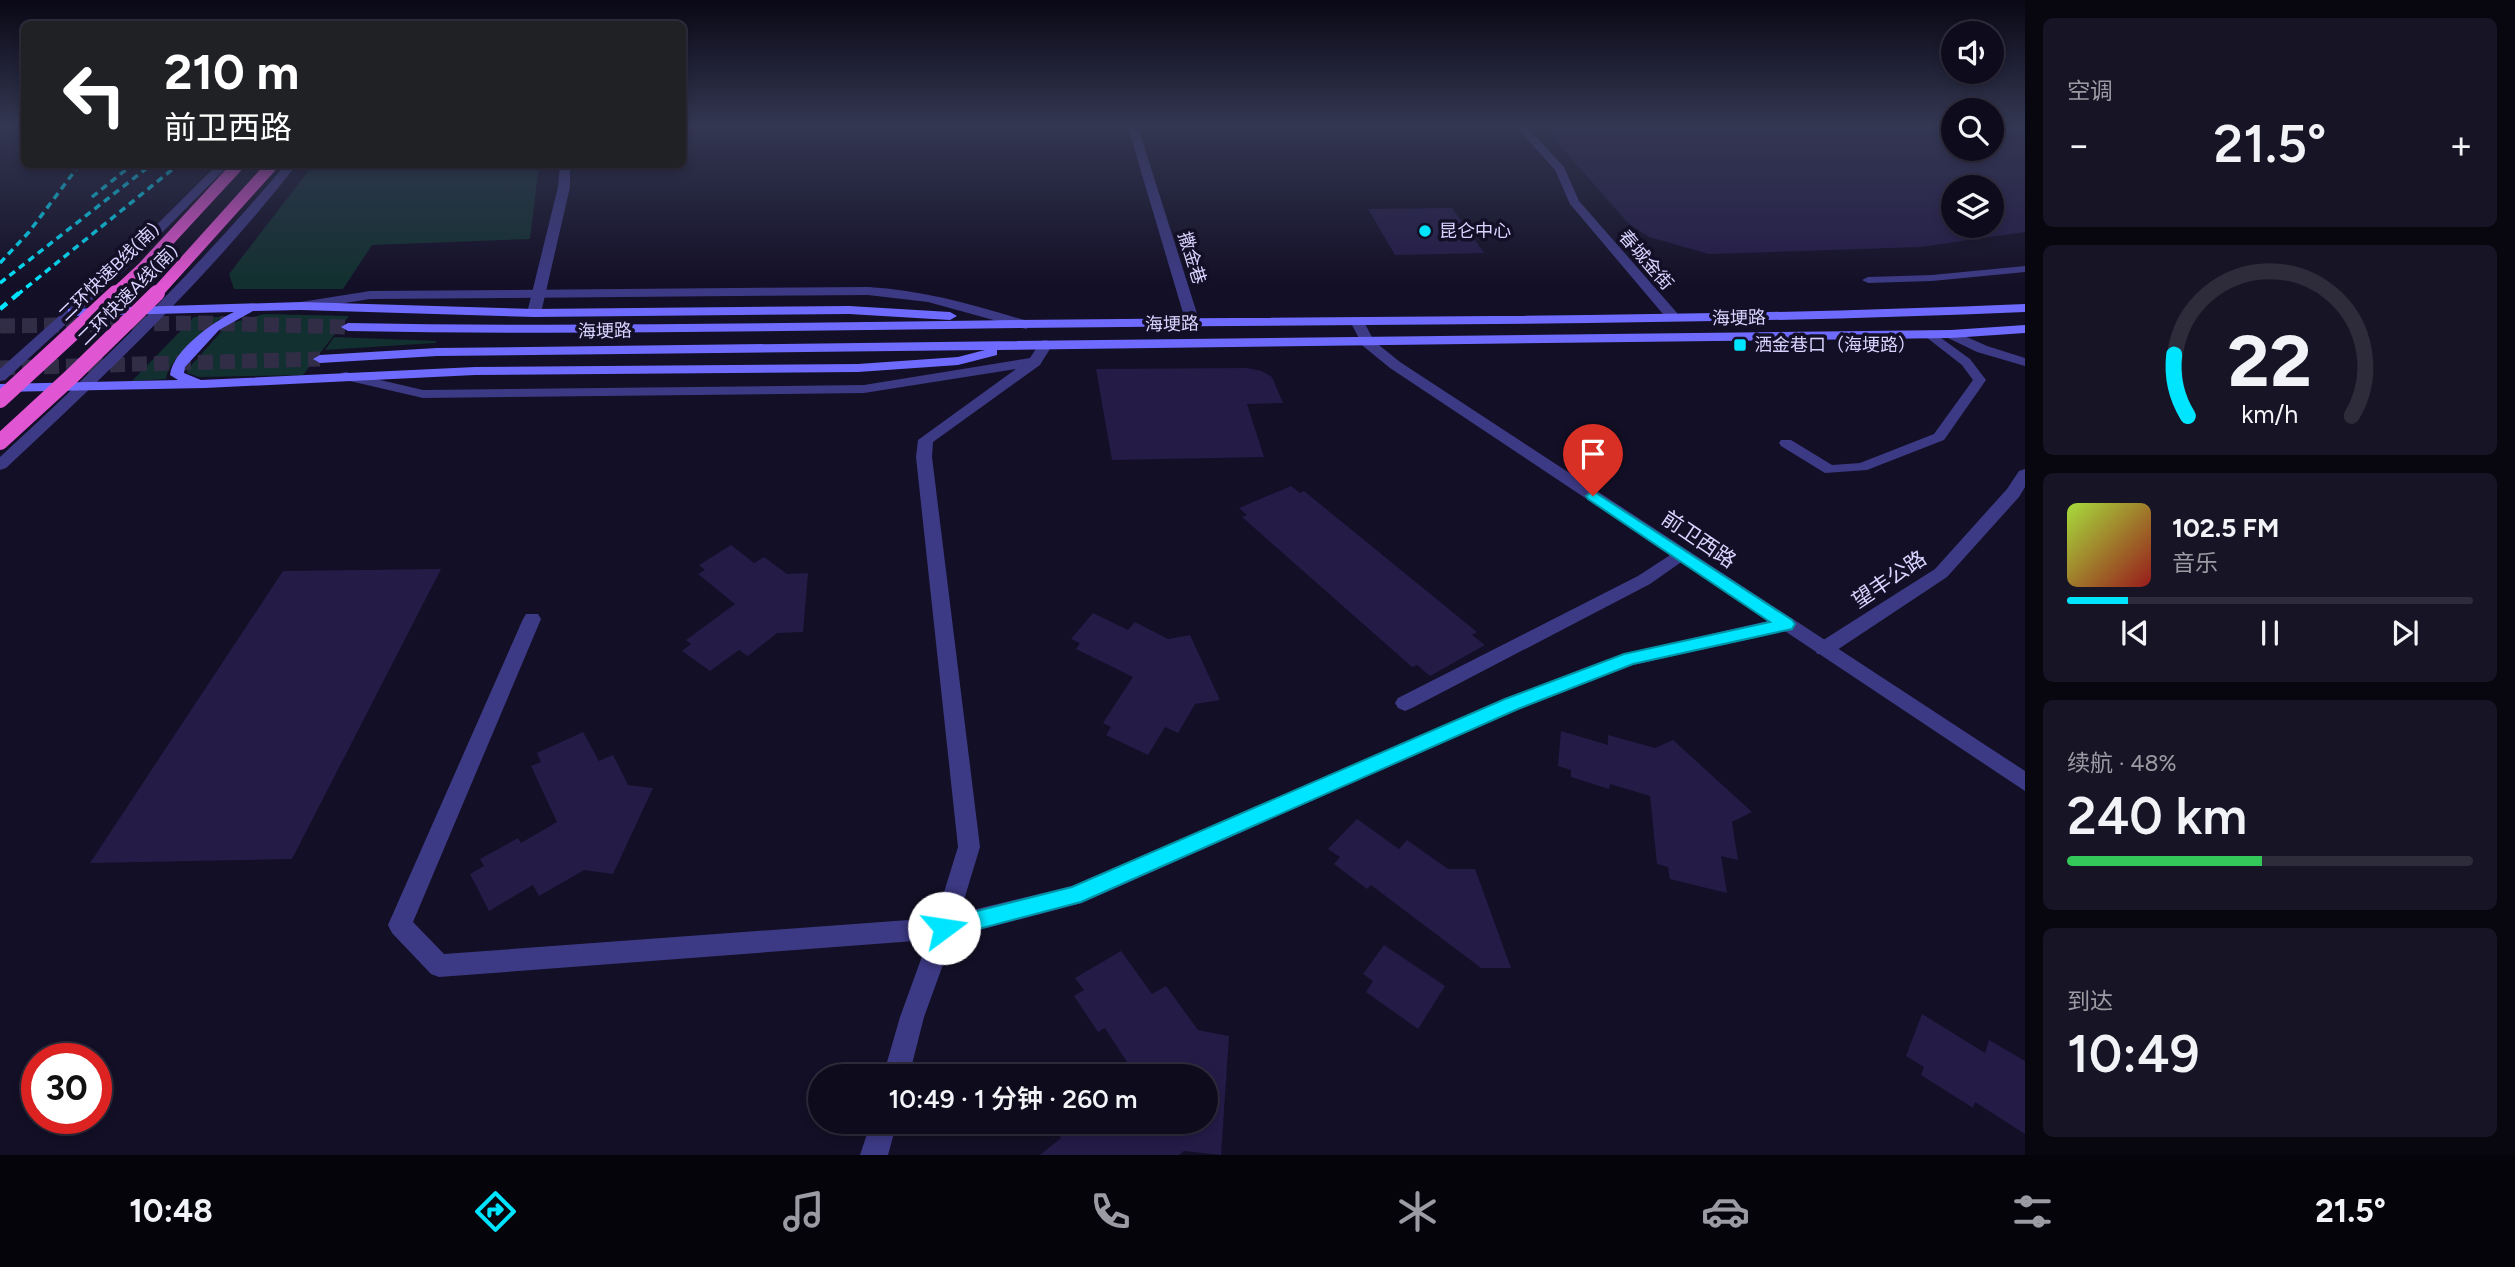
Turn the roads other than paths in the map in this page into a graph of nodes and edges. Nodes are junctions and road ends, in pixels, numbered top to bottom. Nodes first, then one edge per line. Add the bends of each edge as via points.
1 (211, 178) edge
2 (226, 178) edge
3 (261, 178) edge
4 (280, 178) edge
5 (564, 178) edge
6 (1149, 178) edge
7 (1564, 178) edge
8 (2025, 270) edge
9 (1868, 280) dead end
10 (540, 293) junction
11 (261, 306) junction
12 (301, 306) junction
13 (2025, 308) edge
14 (164, 309) junction
15 (74, 312) junction
16 (534, 313) junction
17 (1673, 317) junction
18 (1193, 323) junction
19 (1357, 323) junction
20 (1026, 325) junction
21 (348, 327) tunnel mouth
22 (2025, 329) edge
23 (1930, 334) junction
24 (1951, 334) junction
25 (1368, 343) junction
26 (1046, 344) joint
27 (1030, 353) junction
28 (320, 359) tunnel mouth
29 (2025, 362) edge
30 (346, 376) junction
31 (0, 377) edge
32 (205, 384) junction
33 (86, 386) junction
34 (0, 388) edge
35 (0, 400) edge
36 (0, 442) edge
37 (1786, 443) dead end
38 (0, 465) edge
39 (2025, 474) edge
40 (2019, 496) edge
41 (1681, 554) junction
42 (532, 619) dead end
43 (1786, 624) junction
44 (1824, 649) junction
45 (1405, 703) dead end
46 (2025, 782) edge
47 (944, 928) junction
48 (899, 1064) edge
49 (880, 1134) edge
50 (874, 1155) edge

1 - 15 street
2 - 35 highway, 二环快速B线(南), bridge via 142,268
3 - 36 highway, 二环快速A线(南), bridge via 138,314
4 - 14 street
5 - 10 street
6 - 18 street, 撒金巷
7 - 17 street, 春城金街 via 1574,202
8 - 9 lane
10 - 12 street via 370,295
10 - 16 street
10 - 20 street via 900,292 957,303
11 - 12 main road
11 - 14 main road
11 - 32 main road via 224,320 178,366 177,375
12 - 16 main road
13 - 17 main road, 海埂路
14 - 15 main road
14 - 33 street
15 - 31 street
16 - 20 main road via 849,310
17 - 19 main road, 海埂路
18 - 19 main road, 海埂路
18 - 20 main road, 海埂路
19 - 25 street, 前卫西路
20 - 21 main road, 海埂路 via 545,331
22 - 24 main road, 海埂路
23 - 24 main road, 海埂路
23 - 25 main road, 海埂路
23 - 37 lane via 1966,362 1980,380 1939,437 1862,467 1830,470
24 - 29 street
25 - 26 main road, 海埂路
25 - 41 street, 前卫西路
26 - 27 street
27 - 28 main road, 海埂路 via 437,352
27 - 30 main road via 858,368
27 - 30 street via 864,389 424,394
27 - 47 street via 926,440 924,457 969,847
30 - 32 main road
32 - 33 main road
33 - 34 main road
33 - 38 street
39 - 40 street, 望丰公路
40 - 44 street, 望丰公路 via 1941,573
41 - 43 street, 前卫西路
41 - 45 street via 1644,580
42 - 47 street via 400,925 439,966
43 - 44 street, 前卫西路
43 - 47 street via 1630,659 1512,704 1074,896
44 - 46 street, 前卫西路
47 - 48 street
49 - 50 street

